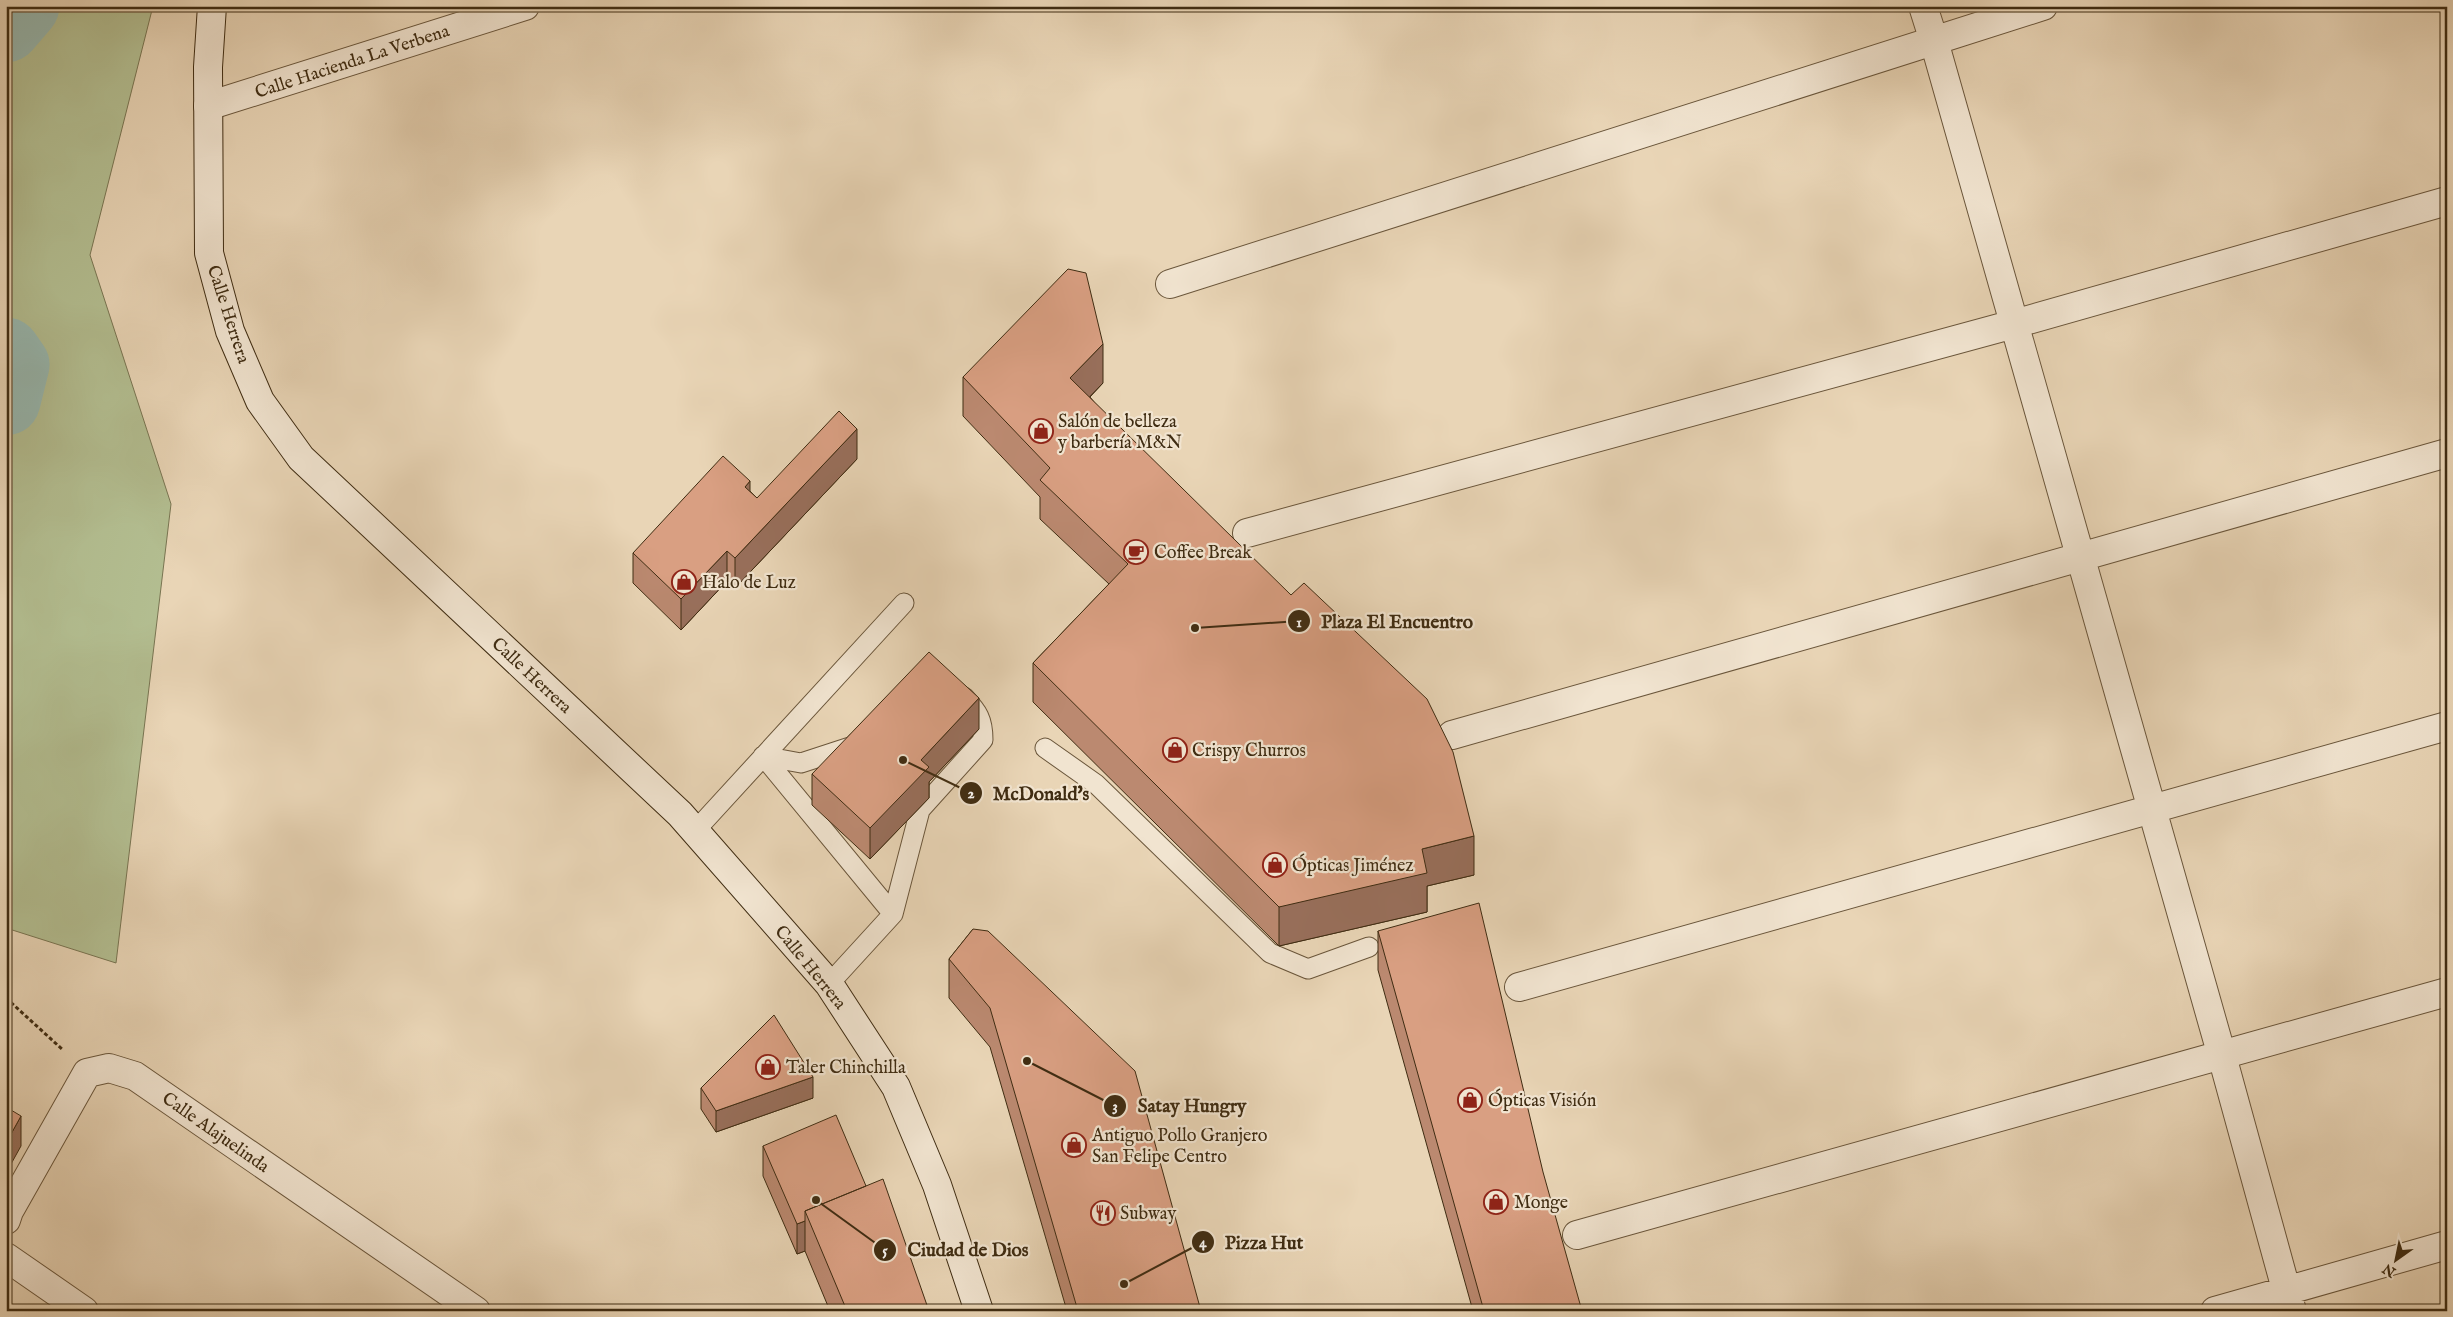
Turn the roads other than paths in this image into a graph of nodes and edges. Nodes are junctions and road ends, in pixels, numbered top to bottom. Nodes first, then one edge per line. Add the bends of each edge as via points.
1 (212, 6) edge
2 (525, 6) edge
3 (1923, 6) edge
4 (2043, 6) edge
5 (1934, 41) junction
6 (208, 106) junction
7 (2447, 201) edge
8 (1170, 284) dead end
9 (2014, 324) junction
10 (2447, 453) edge
11 (1247, 533) dead end
12 (2080, 556) junction
13 (904, 603) dead end
14 (948, 684) edge
15 (2447, 726) edge
16 (866, 732) edge
17 (1452, 735) dead end
18 (1045, 748) dead end
19 (763, 756) junction
20 (2153, 810) junction
21 (695, 831) junction
22 (892, 914) junction
23 (1369, 947) dead end
24 (829, 984) junction
25 (1519, 987) dead end
26 (2447, 992) edge
27 (2222, 1056) junction
28 (6, 1220) edge
29 (1577, 1235) dead end
30 (2447, 1246) edge
31 (6, 1257) edge
32 (2290, 1301) edge
33 (84, 1311) edge
34 (476, 1311) edge
35 (979, 1311) edge
36 (2215, 1311) edge

1 - 6 street, Calle Herrera
2 - 6 street, Calle Hacienda La Verbena
3 - 5 street
4 - 5 street
5 - 8 street
5 - 9 street
6 - 21 street, Calle Herrera via 210,253 230,331 260,401 301,458
7 - 9 street
9 - 11 street
9 - 12 street
10 - 12 street
12 - 17 street
12 - 20 street
13 - 19 lane
14 - 22 lane via 975,708 983,724 983,740 920,810
15 - 20 street
16 - 19 lane via 853,746 801,763
18 - 23 lane via 1096,784 1270,953 1308,969
19 - 21 lane
19 - 22 lane
20 - 25 street
20 - 27 street
21 - 24 street, Calle Herrera
22 - 24 lane
24 - 35 street, Calle Herrera via 896,1087 937,1185
26 - 27 street
27 - 29 street
27 - 32 street
28 - 34 street, Calle Alajuelinda via 87,1073 109,1068 135,1076
30 - 32 street
31 - 33 street
32 - 36 street

